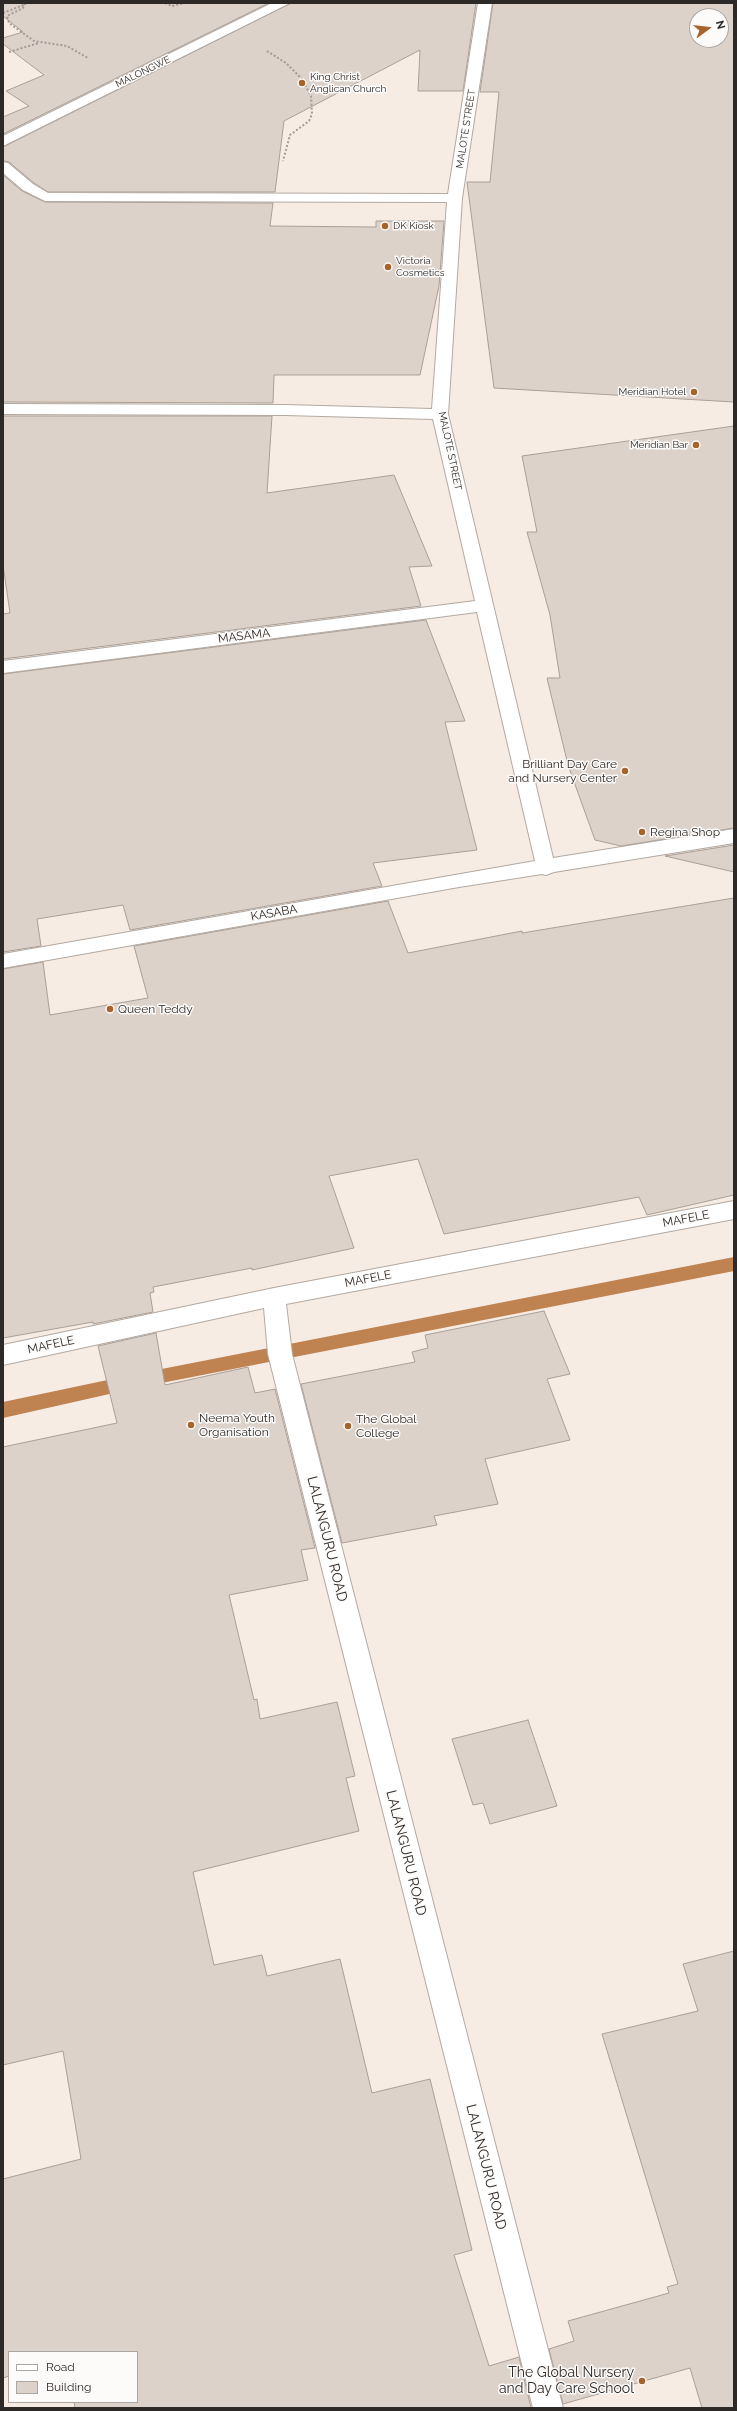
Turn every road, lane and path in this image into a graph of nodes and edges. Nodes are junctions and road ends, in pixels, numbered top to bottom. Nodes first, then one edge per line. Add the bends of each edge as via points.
1 (26, 3) edge
2 (165, 3) edge
3 (185, 3) edge
4 (283, 3) edge
5 (485, 3) edge
6 (3, 13) edge
7 (236, 28) junction
8 (43, 43) junction
9 (10, 52) dead end
10 (126, 80) junction
11 (3, 142) edge
12 (3, 166) edge
13 (277, 196) junction
14 (455, 198) junction
15 (3, 409) edge
16 (440, 414) junction
17 (484, 605) junction
18 (3, 667) edge
19 (734, 836) edge
20 (546, 868) junction
21 (3, 961) edge
22 (734, 1210) edge
23 (274, 1297) junction
24 (3, 1355) edge
25 (548, 2408) edge

1 - 6 path
1 - 8 path via 23,8 9,13 7,19 25,36
2 - 3 path via 172,6
4 - 7 street, MALONGWE
5 - 14 street, MALOTE STREET
7 - 10 street, MALONGWE
7 - 13 path via 251,41 286,63 302,79 311,96 312,114 308,121 290,136
8 - 9 path
8 - 10 path via 66,46
10 - 11 street, MALONGWE
12 - 13 street via 28,188 45,197
13 - 14 street
14 - 16 street, MALOTE STREET
15 - 16 street via 285,410
16 - 17 street, MALOTE STREET
17 - 18 street, MASAMA
17 - 20 street, MALOTE STREET
19 - 20 street, KASABA
20 - 21 street, KASABA via 459,880
22 - 23 street, MAFELE
23 - 24 street, MAFELE
23 - 25 street, LALANGURU ROAD via 280,1354

